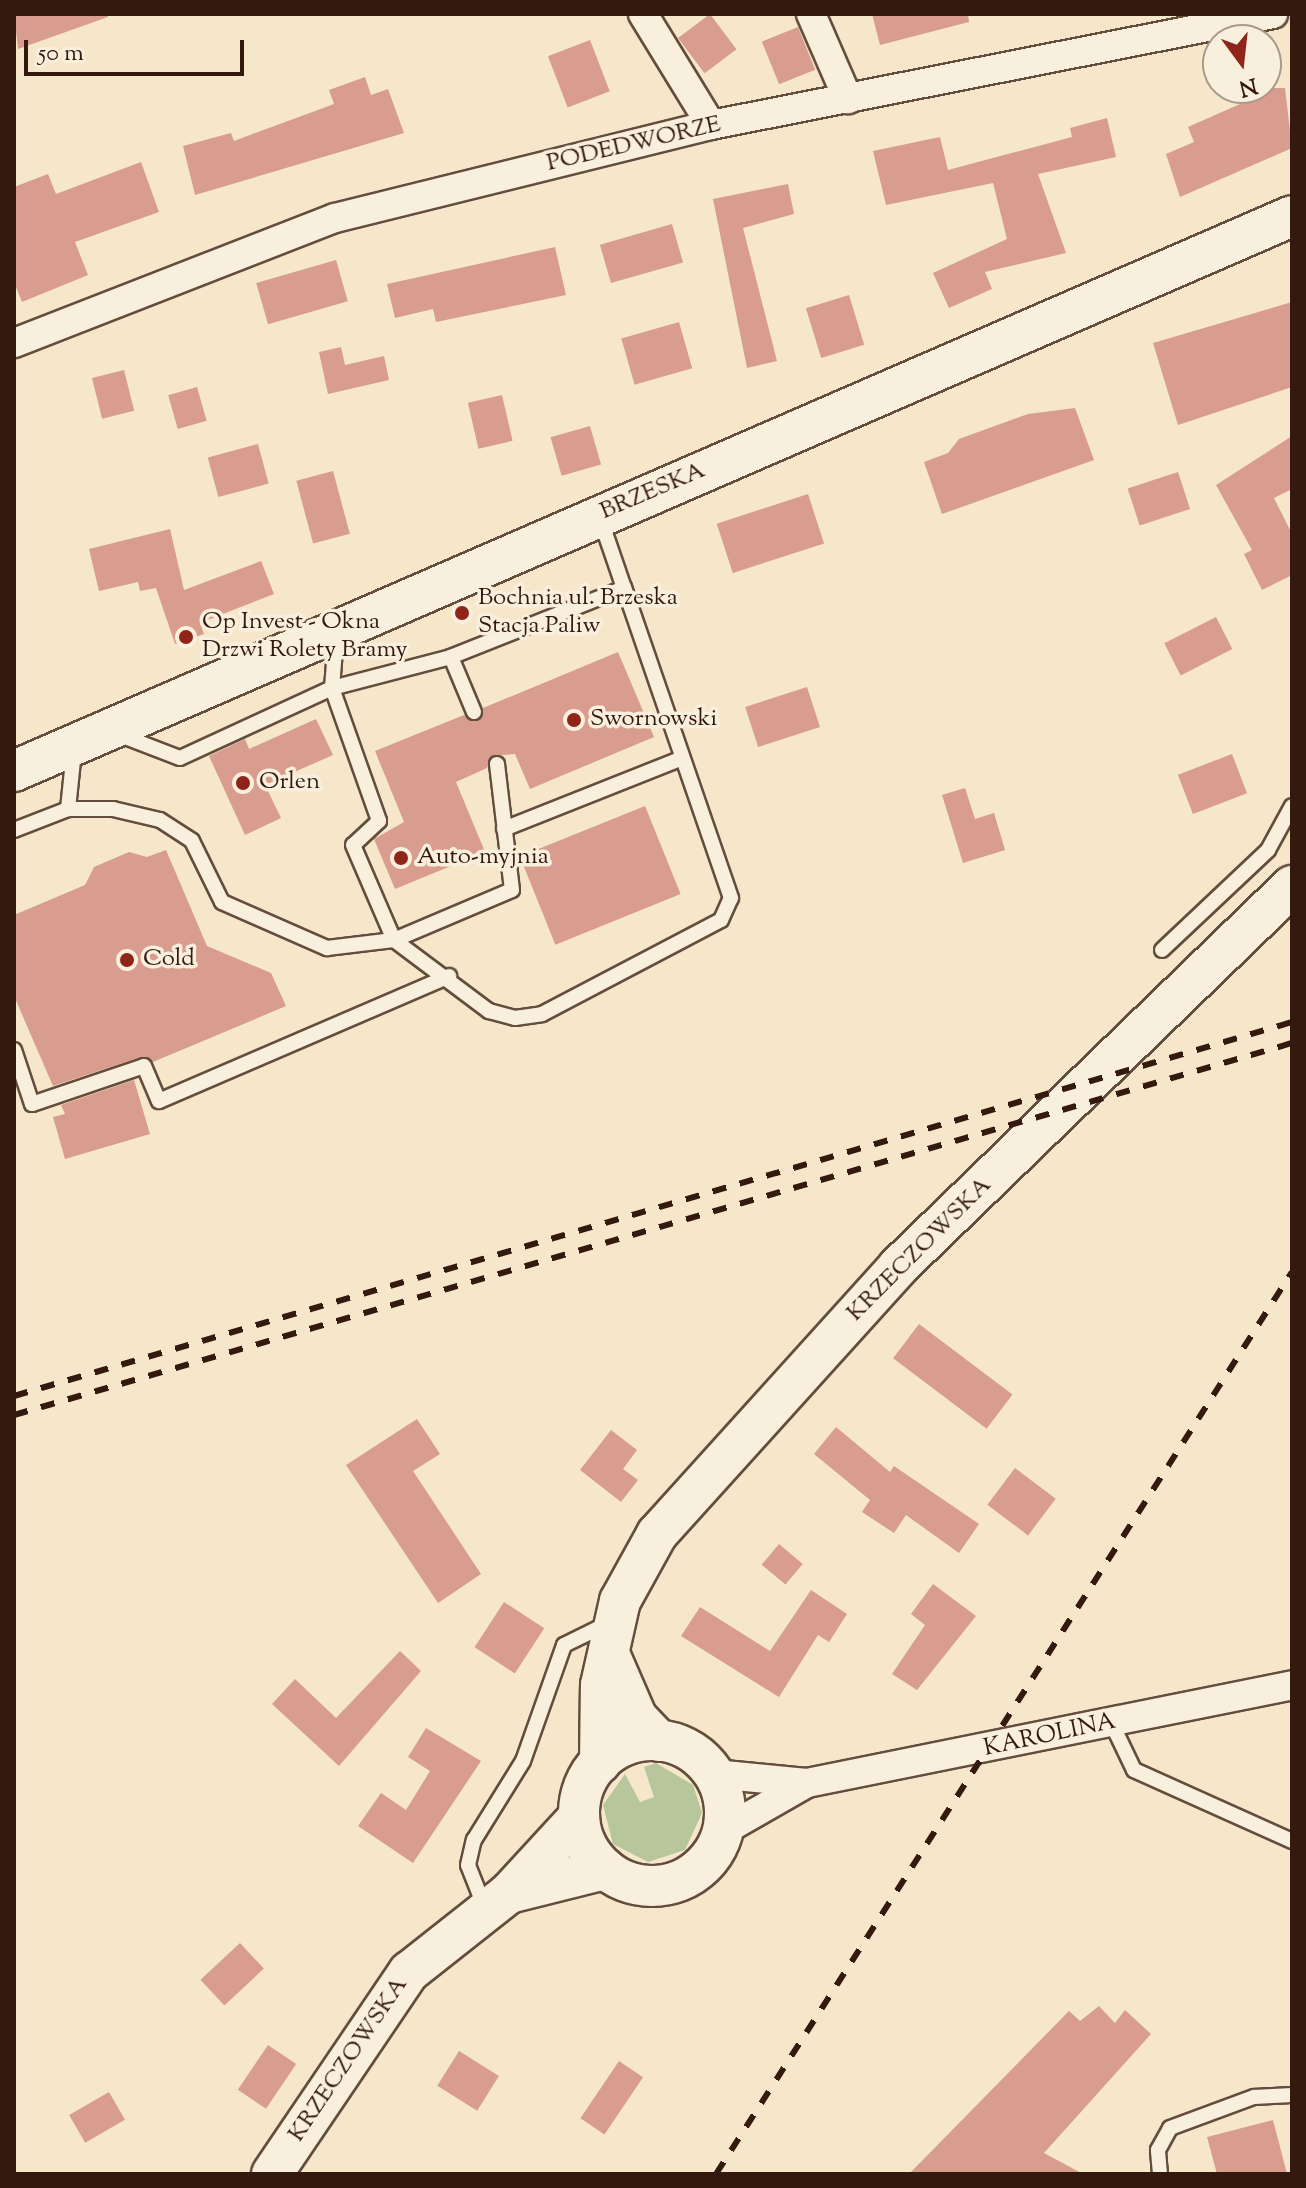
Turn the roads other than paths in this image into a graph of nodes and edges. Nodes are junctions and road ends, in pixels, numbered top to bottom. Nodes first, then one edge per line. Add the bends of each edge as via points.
1 (643, 14) edge
2 (811, 14) edge
3 (1273, 14) edge
4 (848, 99) junction
5 (711, 125) junction
6 (1292, 216) edge
7 (14, 343) edge
8 (599, 516) junction
9 (624, 588) junction
10 (336, 631) junction
11 (451, 657) junction
12 (332, 688) junction
13 (474, 712) dead end
14 (91, 738) junction
15 (682, 758) junction
16 (497, 764) dead end
17 (14, 771) edge
18 (1292, 806) edge
19 (68, 809) junction
20 (504, 829) junction
21 (14, 830) edge
22 (1292, 886) edge
23 (394, 940) junction
24 (1162, 950) dead end
25 (449, 976) junction
26 (14, 1050) edge
27 (613, 1638) junction
28 (1292, 1685) edge
29 (1112, 1724) junction
30 (659, 1741) junction
31 (600, 1763) junction
32 (714, 1774) junction
33 (807, 1783) junction
34 (579, 1817) junction
35 (723, 1831) junction
36 (1292, 1841) edge
37 (605, 1869) junction
38 (497, 1901) junction
39 (1292, 2095) edge
40 (272, 2174) edge
41 (1160, 2174) edge

1 - 5 street
2 - 4 street
3 - 4 street, PODEDWORZE
4 - 5 street, PODEDWORZE
5 - 7 street, PODEDWORZE via 335,218
6 - 8 main road, BRZESKA
8 - 9 lane
8 - 10 main road, BRZESKA
9 - 11 lane
9 - 15 lane
10 - 12 lane
10 - 14 main road, BRZESKA
11 - 12 lane
11 - 13 lane
12 - 14 lane via 180,758
12 - 23 lane via 379,821 353,845
14 - 17 main road, BRZESKA
14 - 19 lane
15 - 20 lane
15 - 25 lane via 731,898 721,920 542,1014 489,1011
16 - 20 lane
18 - 24 lane via 1268,850
19 - 21 lane
19 - 23 lane via 113,809 160,820 192,841 222,902 327,948
20 - 23 lane via 512,890
22 - 27 main road, KRZECZOWSKA via 898,1267 657,1534 625,1586
23 - 25 lane
25 - 26 lane via 159,1101 144,1066 32,1104
27 - 30 main road via 637,1718
27 - 31 main road, KRZECZOWSKA via 601,1685
27 - 38 lane via 564,1645 523,1761 474,1840 468,1865
28 - 29 street, KAROLINA
29 - 33 street, KAROLINA
29 - 36 lane via 1134,1770
30 - 31 main road via 626,1746
30 - 32 main road via 690,1751
31 - 34 main road via 584,1788
32 - 33 street, KAROLINA
32 - 35 main road via 725,1806
33 - 35 street, KAROLINA
34 - 37 main road via 587,1846
34 - 38 main road, KRZECZOWSKA
35 - 37 main road via 703,1866 674,1883 630,1883
37 - 38 main road, KRZECZOWSKA
38 - 40 main road, KRZECZOWSKA via 388,1997
39 - 41 lane via 1254,2097 1170,2128 1158,2150

